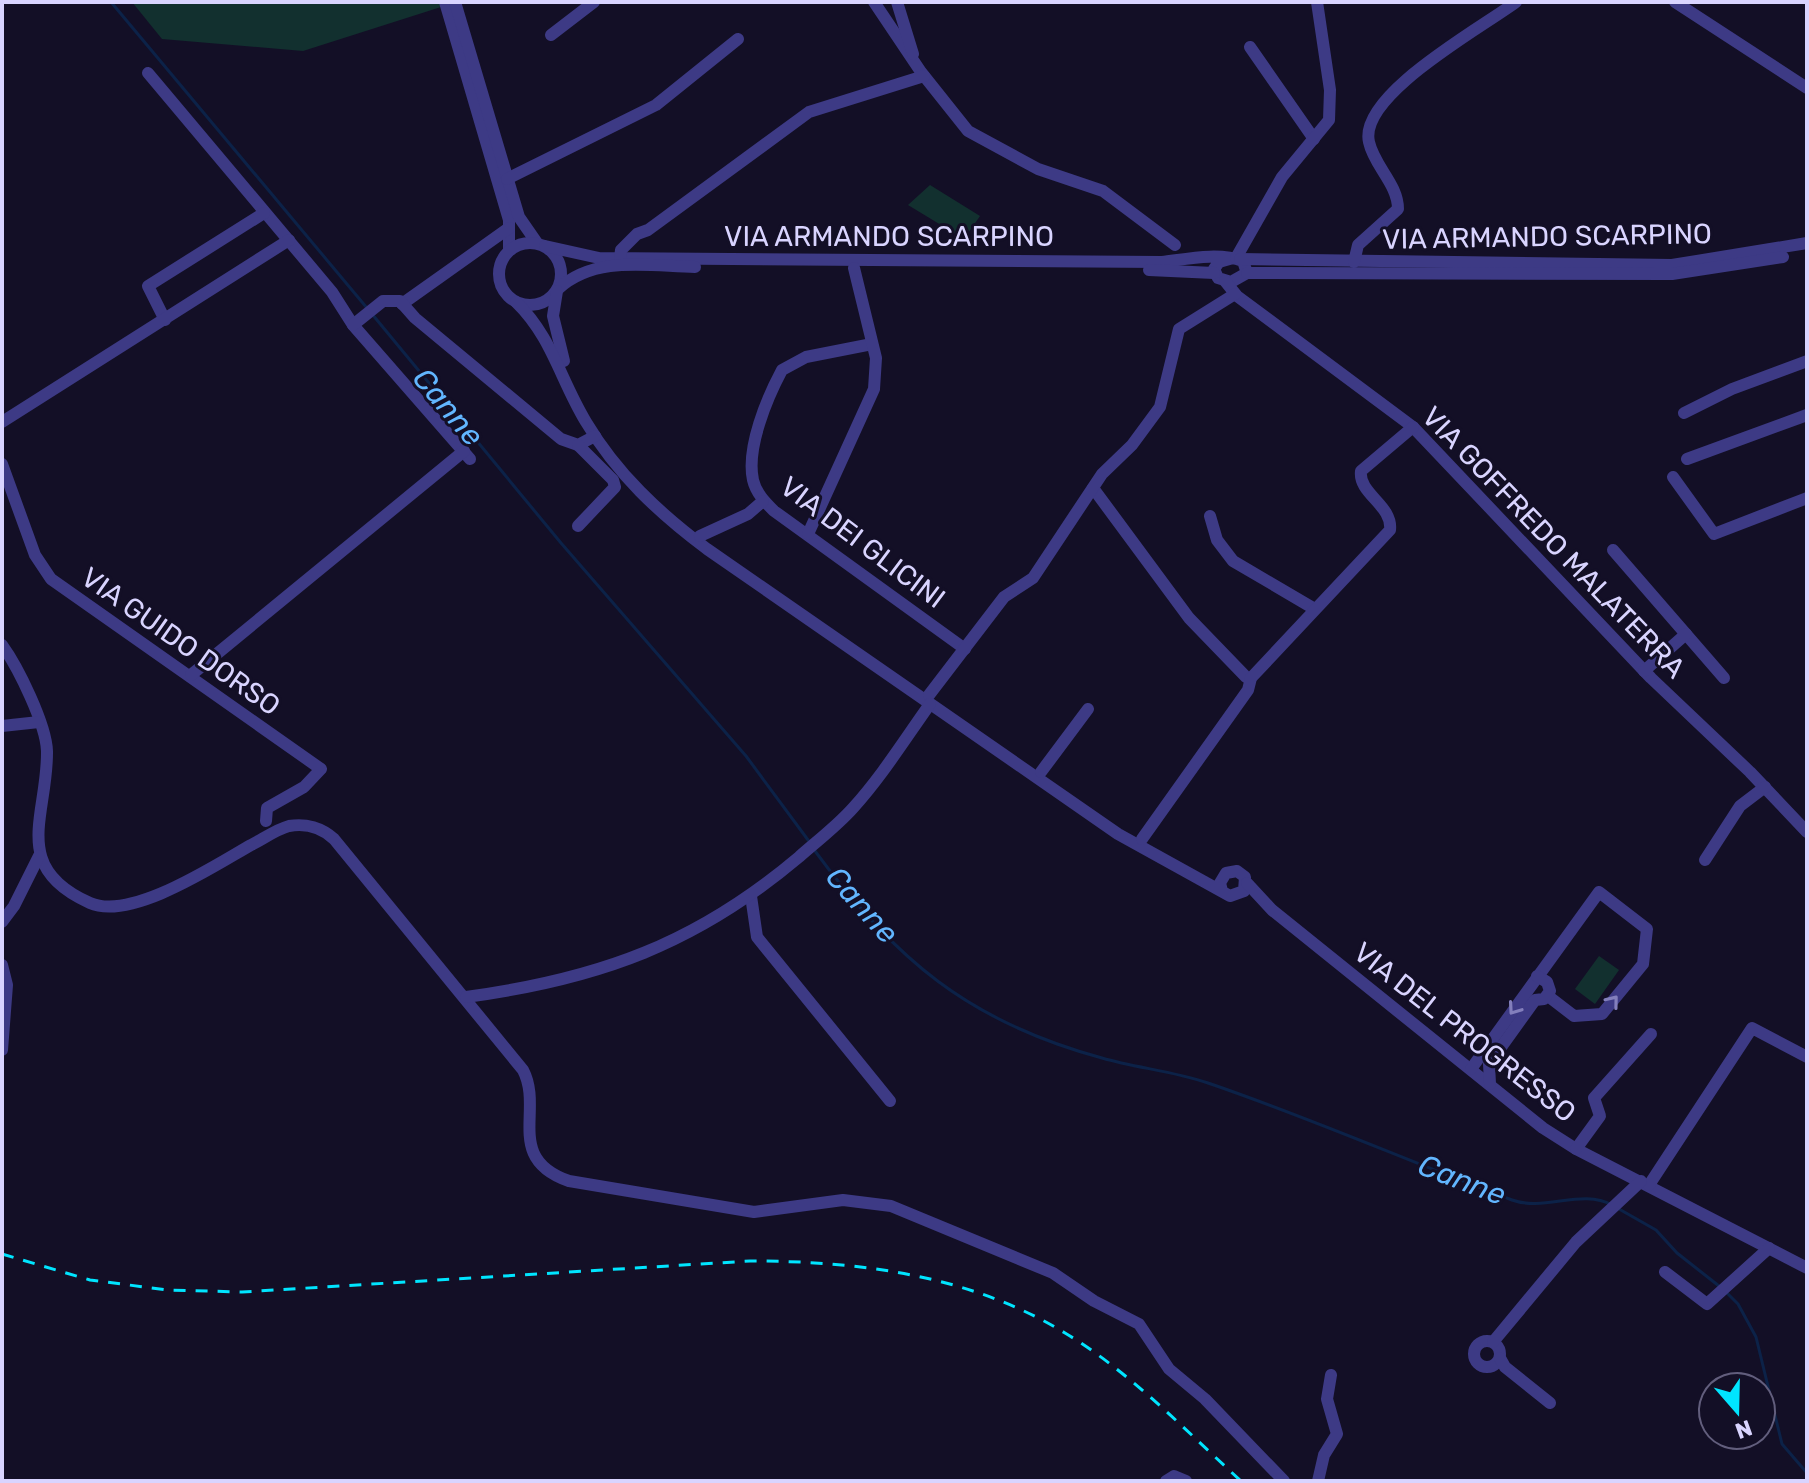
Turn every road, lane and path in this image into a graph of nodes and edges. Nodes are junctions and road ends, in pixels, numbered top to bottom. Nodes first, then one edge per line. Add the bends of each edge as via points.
1 (445, 2) edge
2 (455, 2) edge
3 (594, 2) edge
4 (874, 2) edge
5 (897, 2) edge
6 (1317, 2) edge
7 (1516, 2) edge
8 (1675, 2) edge
9 (551, 35) dead end
10 (738, 39) dead end
11 (1250, 47) dead end
12 (148, 73) dead end
13 (922, 74) junction
14 (1807, 88) edge
15 (1314, 139) junction
16 (507, 179) junction
17 (264, 213) junction
18 (509, 228) junction
19 (289, 240) junction
20 (1807, 243) edge
21 (541, 245) junction
22 (509, 250) junction
23 (1807, 252) edge
24 (620, 258) junction
25 (1235, 258) junction
26 (1185, 259) junction
27 (1354, 262) junction
28 (854, 268) junction
29 (1195, 273) junction
30 (1214, 273) junction
31 (1237, 278) junction
32 (558, 290) junction
33 (1235, 294) junction
34 (516, 302) junction
35 (402, 304) junction
36 (1250, 304) junction
37 (165, 320) junction
38 (357, 322) junction
39 (872, 344) junction
40 (1807, 361) edge
41 (1684, 413) dead end
42 (1807, 415) edge
43 (2, 422) edge
44 (1413, 427) junction
45 (595, 436) junction
46 (578, 445) junction
47 (1687, 459) dead end
48 (2, 464) edge
49 (1673, 477) dead end
50 (1093, 488) junction
51 (1807, 498) edge
52 (763, 501) junction
53 (1210, 516) dead end
54 (578, 526) dead end
55 (808, 534) junction
56 (700, 536) junction
57 (1613, 550) dead end
58 (1313, 608) junction
59 (1686, 634) junction
60 (2, 645) edge
61 (965, 649) junction
62 (7, 664) edge
63 (1644, 671) junction
64 (191, 675) junction
65 (1251, 678) junction
66 (1724, 678) dead end
67 (929, 700) junction
68 (1088, 709) dead end
69 (39, 722) junction
70 (2, 726) edge
71 (1041, 772) junction
72 (1765, 787) junction
73 (266, 821) junction
74 (288, 826) junction
75 (1807, 832) edge
76 (1142, 839) junction
77 (262, 840) junction
78 (39, 856) junction
79 (1705, 860) dead end
80 (1224, 875) junction
81 (1247, 883) junction
82 (1228, 894) junction
83 (751, 896) junction
84 (1272, 910) junction
85 (2, 922) edge
86 (2, 965) edge
87 (1537, 976) junction
88 (499, 993) junction
89 (1548, 996) junction
90 (466, 997) junction
91 (480, 1015) junction
92 (1651, 1034) dead end
93 (2, 1050) edge
94 (1807, 1057) edge
95 (1471, 1069) junction
96 (1490, 1084) junction
97 (890, 1101) dead end
98 (1576, 1149) junction
99 (1645, 1183) junction
100 (1769, 1248) junction
101 (1807, 1268) edge
102 (1665, 1272) dead end
103 (1331, 1375) dead end
104 (1550, 1403) dead end
105 (1166, 1481) edge
106 (1186, 1481) edge
107 (1284, 1481) edge
108 (1318, 1481) edge

1 - 18 street
2 - 16 street
3 - 9 street
4 - 13 street
5 - 13 street
6 - 15 street via 1330,113
7 - 27 street via 1410,75 1375,115 1369,142 1397,196 1398,209 1358,245
8 - 14 street
10 - 16 street via 656,105
11 - 15 street
12 - 17 street
13 - 24 street via 798,118 711,187 637,234
13 - 26 street via 968,131 1038,169 1103,191 1175,245
15 - 25 street via 1275,188
16 - 21 street via 519,217
17 - 19 street
17 - 37 street via 148,286
18 - 22 street
18 - 35 street
19 - 37 street
19 - 38 street
20 - 27 street, VIA ARMANDO SCARPINO via 1672,265
21 - 22 street via 527,243
21 - 24 street, VIA ARMANDO SCARPINO
21 - 32 street via 559,260
22 - 34 street via 499,278
23 - 31 street, VIA ARMANDO SCARPINO via 1672,274
24 - 26 street, VIA ARMANDO SCARPINO
25 - 26 street, VIA ARMANDO SCARPINO
25 - 27 street, VIA ARMANDO SCARPINO
25 - 30 street via 1219,262
25 - 31 street via 1246,264
26 - 29 street
28 - 29 street, VIA ARMANDO SCARPINO
28 - 32 street, VIA ARMANDO SCARPINO via 599,266
28 - 39 street
29 - 30 street, VIA ARMANDO SCARPINO
30 - 31 street
31 - 33 street, VIA GOFFREDO MALATERRA
31 - 36 street, VIA GOFFREDO MALATERRA
32 - 34 street via 534,305
32 - 56 street via 555,334 592,418 645,488
33 - 36 street, VIA GOFFREDO MALATERRA
33 - 50 street via 1179,329 1160,407
34 - 45 street via 546,337
35 - 38 street via 383,301
35 - 46 street via 561,439
36 - 44 street, VIA GOFFREDO MALATERRA
37 - 43 street
38 - 64 street via 467,455
39 - 52 street, VIA DEI GLICINI via 806,357 782,370 752,465
39 - 55 street via 874,389
40 - 41 street
42 - 47 street
44 - 58 street via 1361,471 1362,483 1388,514 1390,530
44 - 63 street, VIA GOFFREDO MALATERRA
45 - 46 street
45 - 67 street via 639,493 683,531
46 - 54 street via 615,487
48 - 64 street, VIA GUIDO DORSO via 35,555 51,579
49 - 51 street via 1714,534
50 - 61 street via 1033,578 1004,597
50 - 65 street via 1189,618
52 - 55 street, VIA DEI GLICINI
52 - 56 street via 748,514
53 - 58 street via 1217,540 1233,561
55 - 61 street, VIA DEI GLICINI
56 - 67 street
57 - 59 street
58 - 65 street
59 - 63 street
59 - 66 street
60 - 62 street
61 - 67 street
62 - 69 street
63 - 72 street, VIA GOFFREDO MALATERRA
64 - 73 street, VIA GUIDO DORSO via 321,769 304,787 267,808
65 - 76 street via 1248,690
67 - 71 street
67 - 82 street via 1118,834
67 - 83 street via 880,774 834,826
68 - 71 street
69 - 70 street
69 - 78 street via 47,748 38,811
71 - 76 street
72 - 75 street, VIA GOFFREDO MALATERRA
72 - 79 street via 1740,806
73 - 74 street
73 - 77 street
74 - 77 street
74 - 90 street via 315,827 334,839
76 - 80 street via 1207,874
77 - 78 street via 127,906 107,908 88,902 51,876
78 - 85 street
80 - 81 street via 1237,871
80 - 82 street
81 - 82 street via 1241,894
81 - 84 street
82 - 84 street
83 - 88 street via 640,956
83 - 97 street via 757,937
84 - 95 street, VIA DEL PROGRESSO
86 - 93 street via 7,985
87 - 89 street via 1550,986
89 -> 87 street via 1574,1016 1602,1014 1643,964 1647,929 1599,892
87 -> 95 street
88 - 90 street
88 - 91 street
89 - 96 street via 1535,1000 1489,1064
90 - 91 street
91 - 107 street via 527,1078 528,1133 540,1163 552,1174 754,1212 866,1201 891,1206 1053,1273 1139,1324 1169,1369
92 - 98 street via 1594,1098 1600,1116
94 - 99 street via 1752,1028
95 - 96 street, VIA DEL PROGRESSO
96 - 98 street, VIA DEL PROGRESSO
98 - 99 street, VIA DEL PROGRESSO
99 - 100 street, VIA DEL PROGRESSO
99 - 104 street via 1576,1242 1498,1353
100 - 101 street, VIA DEL PROGRESSO
100 - 102 street via 1707,1304
103 - 108 street via 1327,1399 1337,1434 1324,1455
105 - 106 street via 1174,1476

